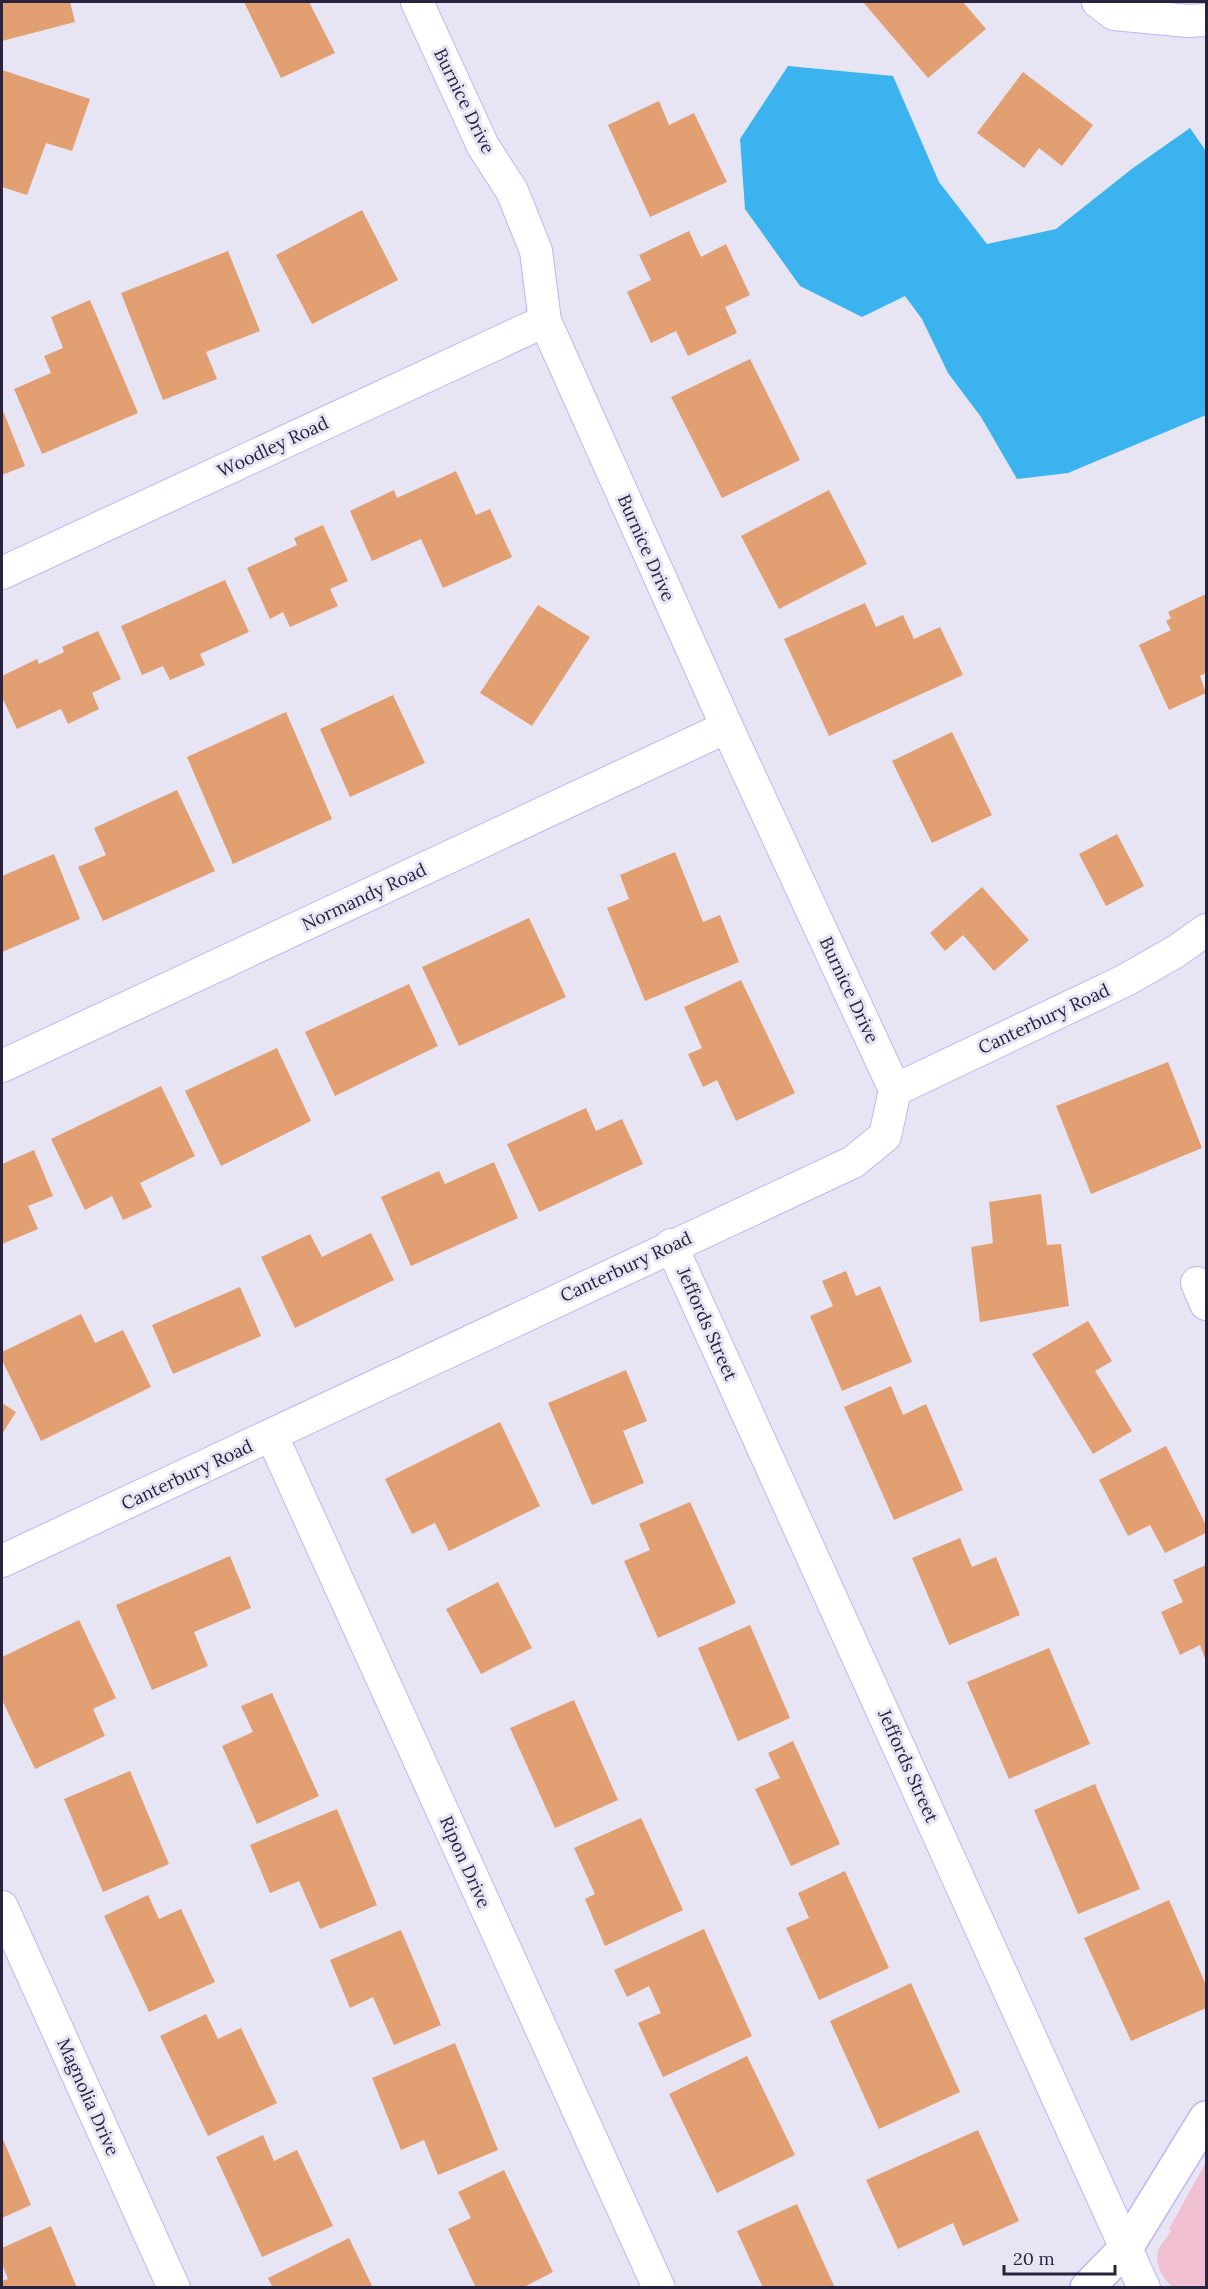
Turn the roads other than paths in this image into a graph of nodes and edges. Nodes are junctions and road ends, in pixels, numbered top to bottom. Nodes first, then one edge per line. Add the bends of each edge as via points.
1 (417, 2) edge
2 (1098, 2) edge
3 (1206, 20) edge
4 (545, 321) junction
5 (2, 573) edge
6 (727, 728) junction
7 (1206, 930) edge
8 (2, 1066) edge
9 (895, 1090) junction
10 (671, 1245) junction
11 (272, 1436) junction
12 (2, 1561) edge
13 (2, 1907) edge
14 (1206, 2118) edge
15 (1126, 2248) junction
16 (174, 2288) edge
17 (659, 2288) edge
18 (1088, 2288) edge
19 (1144, 2288) edge

1 - 4 street, Burnice Drive via 483,146 512,191 536,251
2 - 3 street via 1114,14
4 - 5 street, Woodley Road
4 - 6 street, Burnice Drive
6 - 8 street, Normandy Road
6 - 9 street, Burnice Drive
7 - 9 street, Canterbury Road via 1124,981
9 - 10 street, Canterbury Road via 885,1136 854,1162
10 - 11 street, Canterbury Road
10 - 15 street, Jeffords Street
11 - 12 street, Canterbury Road
11 - 17 street, Ripon Drive
13 - 16 street, Magnolia Drive
14 - 15 street
15 - 18 street
15 - 19 street, Jeffords Street

